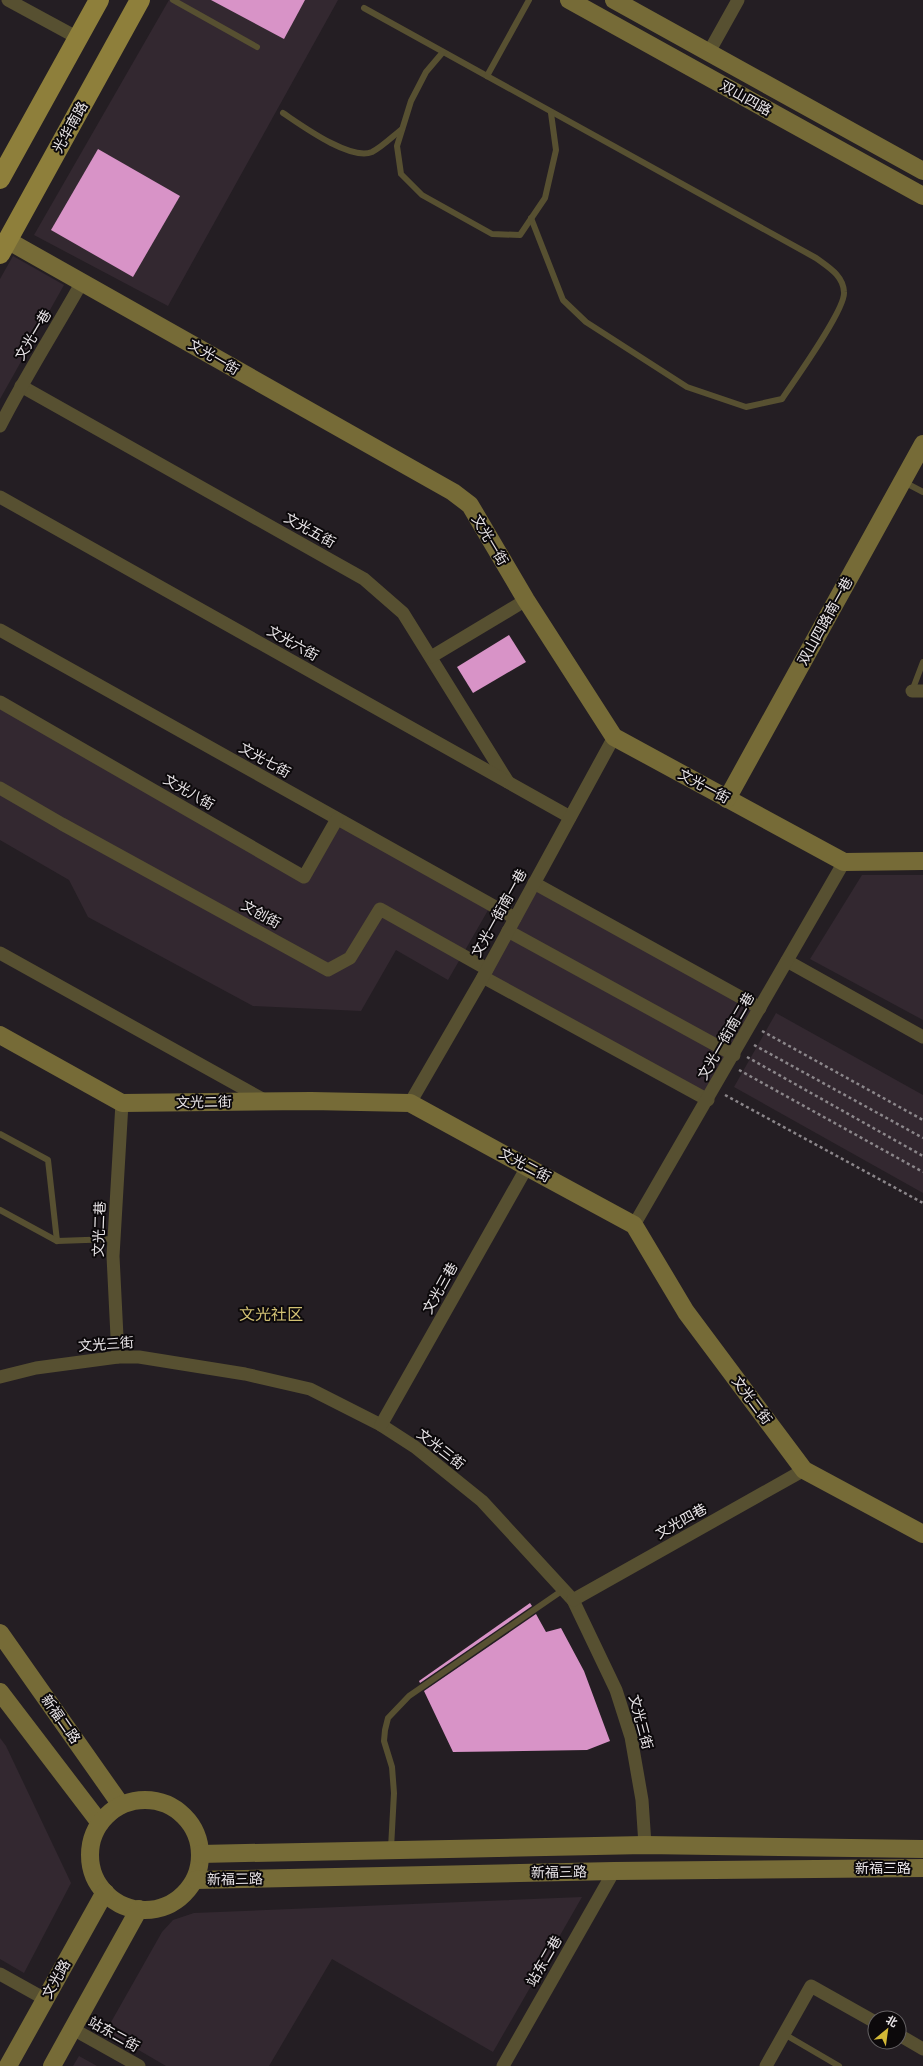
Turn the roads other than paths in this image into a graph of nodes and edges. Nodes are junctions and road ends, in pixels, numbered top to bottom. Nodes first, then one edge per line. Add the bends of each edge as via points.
1 (8, 0) edge
2 (99, 0) edge
3 (140, 0) edge
4 (173, 0) edge
5 (529, 0) edge
6 (569, 0) edge
7 (614, 0) edge
8 (738, 0) edge
9 (364, 8) dead end
10 (78, 38) junction
11 (257, 47) dead end
12 (443, 52) junction
13 (709, 52) junction
14 (487, 76) junction
15 (282, 113) dead end
16 (551, 113) junction
17 (402, 129) junction
18 (923, 171) edge
19 (0, 178) edge
20 (923, 196) edge
21 (531, 218) junction
22 (4, 247) edge
23 (82, 282) junction
24 (20, 386) junction
25 (0, 426) edge
26 (923, 444) edge
27 (903, 481) junction
28 (923, 492) edge
29 (0, 497) edge
30 (526, 600) junction
31 (0, 630) edge
32 (431, 656) junction
33 (923, 662) edge
34 (917, 691) edge
35 (0, 702) edge
36 (614, 737) junction
37 (508, 783) junction
38 (0, 788) edge
39 (727, 799) junction
40 (570, 818) junction
41 (337, 819) junction
42 (923, 861) edge
43 (844, 862) junction
44 (534, 882) junction
45 (515, 918) junction
46 (508, 931) junction
47 (0, 953) edge
48 (787, 961) junction
49 (485, 973) junction
50 (760, 1008) junction
51 (0, 1035) edge
52 (923, 1036) edge
53 (733, 1057) junction
54 (708, 1100) junction
55 (267, 1102) junction
56 (122, 1103) junction
57 (410, 1103) junction
58 (0, 1134) edge
59 (527, 1167) junction
60 (0, 1210) edge
61 (634, 1225) junction
62 (114, 1239) junction
63 (57, 1241) junction
64 (118, 1356) junction
65 (0, 1376) edge
66 (381, 1425) junction
67 (804, 1470) junction
68 (923, 1534) edge
69 (563, 1590) junction
70 (573, 1600) junction
71 (0, 1633) edge
72 (0, 1692) edge
73 (121, 1805) junction
74 (100, 1823) junction
75 (923, 1838) edge
76 (645, 1845) junction
77 (923, 1849) edge
78 (391, 1850) junction
79 (886, 1850) junction
80 (200, 1854) junction
81 (923, 1868) edge
82 (614, 1871) junction
83 (195, 1880) junction
84 (105, 1892) junction
85 (139, 1909) junction
86 (0, 1974) edge
87 (45, 1999) junction
88 (867, 2018) edge
89 (73, 2029) junction
90 (784, 2034) junction
91 (907, 2040) edge
92 (923, 2049) edge
93 (8, 2066) edge
94 (52, 2066) edge
95 (140, 2066) edge
96 (503, 2066) edge
97 (766, 2066) edge
98 (839, 2066) edge

1 - 10 street
2 - 10 main road
3 - 22 main road, 光华南路
4 - 11 lane
5 - 14 lane
6 - 20 main road, 双山四路
7 - 13 main road, 双山四路
8 - 13 street
9 - 12 lane
10 - 19 main road
12 - 14 lane
12 - 17 lane via 426,72 411,101
13 - 18 main road, 双山四路
14 - 16 lane
15 - 17 lane via 348,151 371,152
16 - 21 lane via 556,150 545,198
16 - 21 lane via 816,258 835,272 843,284 845,294 825,336 782,399 746,407 687,387 586,322 564,300
17 - 21 lane via 397,146 401,174 422,195 492,234 520,234
22 - 23 main road, 文光一街
23 - 24 street, 文光一巷 via 50,341
23 - 30 main road, 文光一街 via 453,492 470,505
24 - 25 street, 文光一巷
24 - 32 street, 文光五街 via 364,579 403,612
26 - 27 main road, 双山四路南一巷
27 - 28 lane
27 - 39 main road, 双山四路南一巷
29 - 37 street, 文光六街
30 - 32 street
30 - 36 main road, 文光一街
31 - 41 street, 文光七街
32 - 37 street, 文光五街
33 - 34 lane
35 - 41 street, 文光八街 via 304,877
36 - 39 main road, 文光一街
36 - 40 street, 文光一街南一巷
37 - 40 street, 文光六街
38 - 49 street, 文创街 via 328,970 350,958 380,909
39 - 43 main road, 文光一街
40 - 44 street, 文光一街南一巷
41 - 45 street, 文光七街
42 - 43 main road, 文光一街
43 - 48 street, 文光一街南二巷
44 - 45 street, 文光一街南一巷
44 - 50 street
45 - 46 street, 文光一街南一巷
46 - 49 street, 文光一街南一巷
46 - 53 street
47 - 55 street
48 - 50 street, 文光一街南二巷
48 - 52 street
49 - 54 street
49 - 57 street, 文光一街南一巷
50 - 53 street, 文光一街南二巷
51 - 56 main road, 文光二街
53 - 54 street, 文光一街南二巷
54 - 61 street, 文光一街南二巷
55 - 56 main road, 文光二街
55 - 57 main road, 文光二街
56 - 62 street, 文光二巷
57 - 59 main road, 文光二街
58 - 63 lane via 48,1160
59 - 61 main road, 文光二街
59 - 66 street, 文光三巷
60 - 63 lane
61 - 67 main road, 文光二街 via 686,1312
62 - 63 lane
62 - 64 street, 文光二巷
64 - 65 street, 文光三街
64 - 66 street, 文光三街 via 245,1374 310,1389
66 - 69 street, 文光三街 via 414,1447 482,1501
67 - 68 main road, 文光二街
67 - 70 street, 文光四巷
69 - 70 street, 文光三街
69 - 78 lane via 409,1696 388,1718 384,1741 392,1767 394,1793
70 - 76 street, 文光三街 via 616,1690 631,1737 642,1800
71 - 73 main road, 新福二路
72 - 74 main road
73 - 74 main road
73 - 80 main road via 140,1800 159,1802 176,1810 190,1823 198,1841
74 - 84 main road via 93,1837 90,1852 97,1881
75 - 79 main road
76 - 78 main road
76 - 79 main road
77 - 79 main road
78 - 80 main road
80 - 83 main road
81 - 82 main road, 新福三路
82 - 83 main road, 新福三路
82 - 96 street, 站东二巷
83 - 85 main road via 175,1902 160,1908
84 - 85 main road via 116,1902
84 - 87 main road, 文光路
85 - 89 main road
86 - 87 street
87 - 93 main road, 文光路
88 - 90 street via 811,1986
89 - 94 main road
89 - 95 street, 站东二街
90 - 97 street
90 - 98 lane
91 - 92 street

